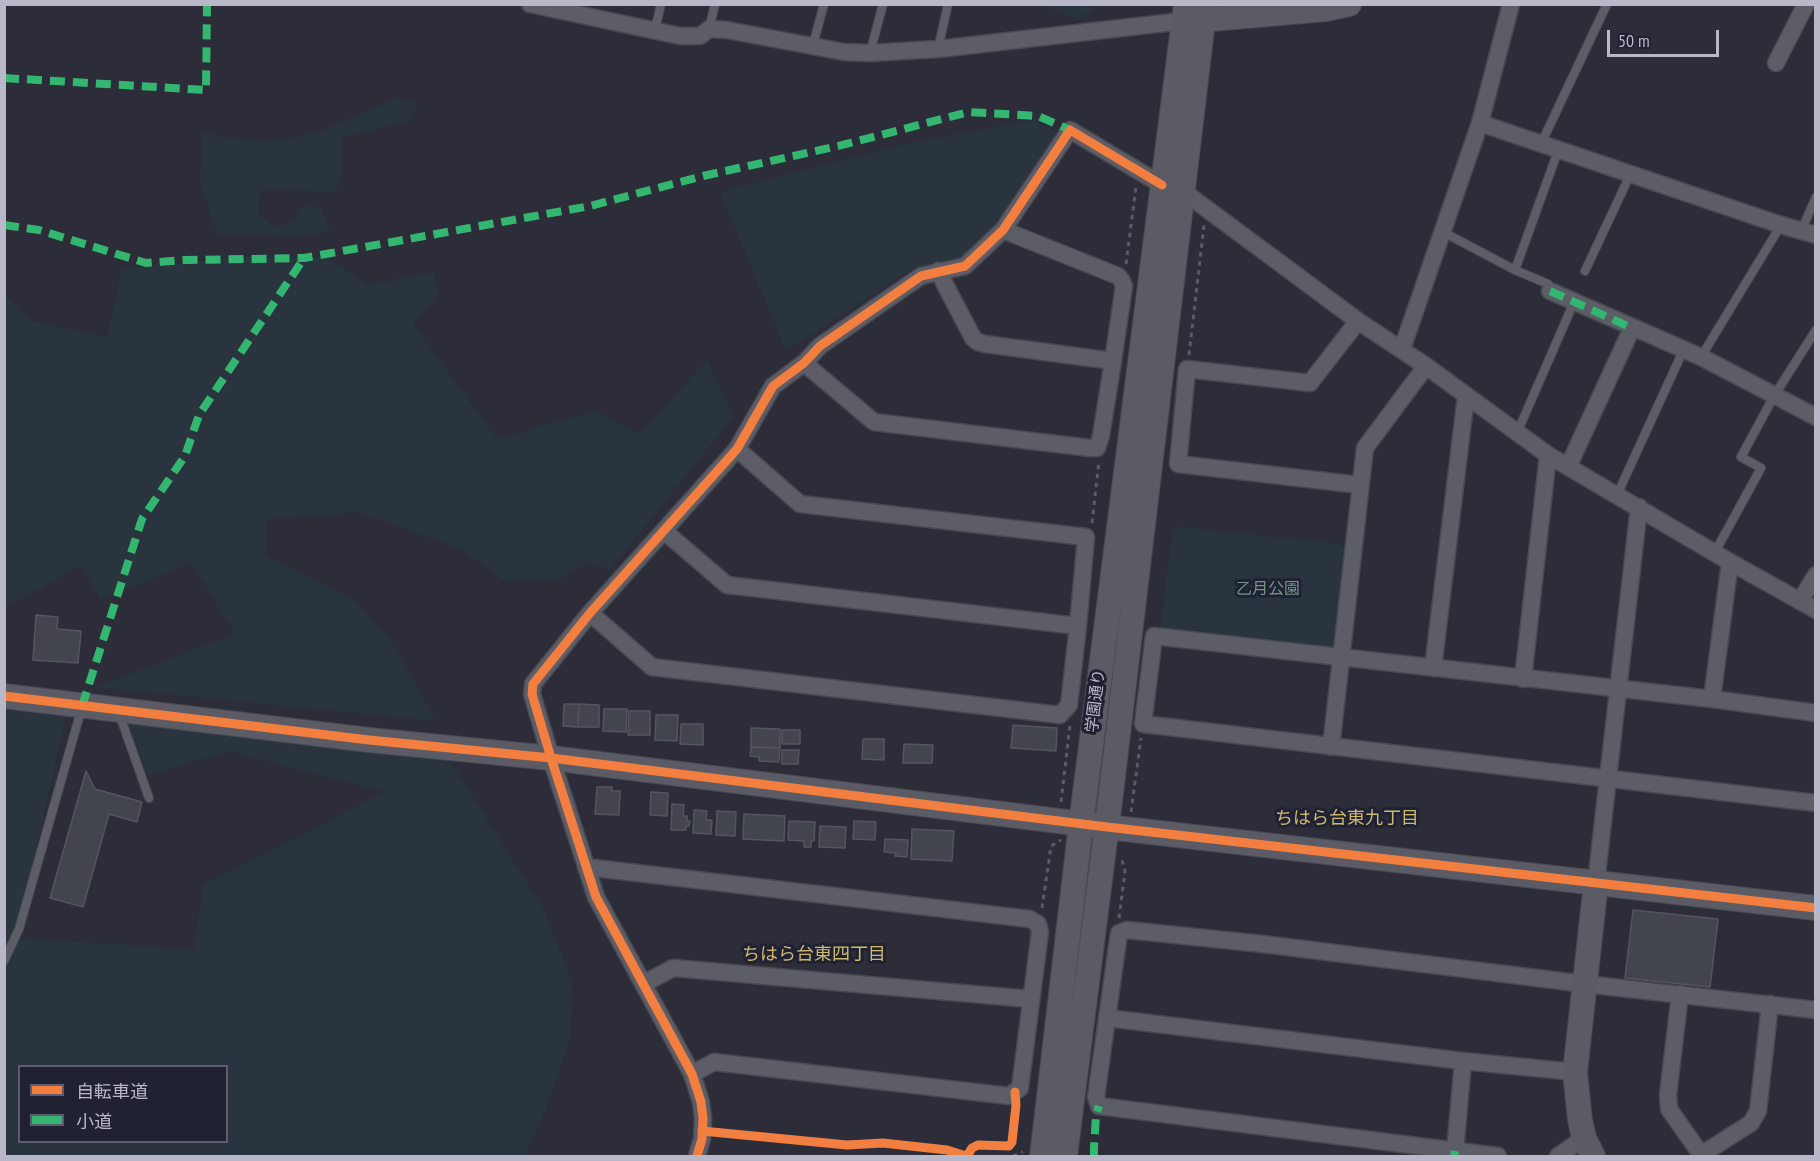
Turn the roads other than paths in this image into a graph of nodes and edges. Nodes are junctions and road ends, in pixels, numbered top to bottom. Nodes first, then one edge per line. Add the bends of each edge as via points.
1 (530, 4) edge
2 (661, 4) edge
3 (715, 4) edge
4 (824, 4) edge
5 (883, 4) edge
6 (948, 4) edge
7 (1348, 4) edge
8 (1511, 4) edge
9 (1607, 4) edge
10 (1806, 4) edge
11 (1194, 13) edge
12 (709, 29) junction
13 (655, 30) junction
14 (813, 45) junction
15 (938, 48) junction
16 (870, 54) junction
17 (1776, 63) dead end
18 (1480, 123) junction
19 (1541, 145) junction
20 (1558, 151) junction
21 (1630, 175) junction
22 (1173, 188) junction
23 (1815, 197) edge
24 (1780, 225) junction
25 (1003, 230) junction
26 (1443, 232) junction
27 (1808, 233) edge
28 (1515, 270) junction
29 (938, 271) junction
30 (1585, 271) dead end
31 (1549, 287) joint
32 (1574, 302) junction
33 (1358, 321) junction
34 (1632, 328) junction
35 (1815, 332) edge
36 (1402, 349) junction
37 (1683, 351) junction
38 (1701, 357) junction
39 (1113, 361) junction
40 (804, 363) junction
41 (1426, 366) junction
42 (1466, 396) junction
43 (1774, 396) junction
44 (1815, 417) edge
45 (1517, 433) junction
46 (736, 449) junction
47 (1548, 455) junction
48 (1568, 467) junction
49 (1360, 485) junction
50 (1617, 495) junction
51 (1639, 507) junction
52 (664, 531) junction
53 (1715, 552) junction
54 (1730, 562) junction
55 (1815, 575) edge
56 (1800, 601) junction
57 (1815, 610) edge
58 (590, 614) junction
59 (1078, 626) junction
60 (1340, 657) junction
61 (1433, 668) junction
62 (1523, 679) junction
63 (1618, 690) junction
64 (4, 696) edge
65 (1712, 699) junction
66 (82, 706) junction
67 (118, 710) junction
68 (1815, 713) edge
69 (1331, 747) junction
70 (551, 758) junction
71 (1608, 779) junction
72 (149, 798) dead end
73 (1815, 803) edge
74 (1067, 828) junction
75 (1119, 836) junction
76 (586, 867) junction
77 (1596, 883) junction
78 (1815, 908) edge
79 (4, 961) edge
80 (643, 984) junction
81 (1584, 984) junction
82 (1680, 994) junction
83 (1030, 999) junction
84 (1770, 1004) junction
85 (1815, 1010) edge
86 (1107, 1018) junction
87 (1463, 1061) junction
88 (1575, 1072) junction
89 (692, 1074) junction
90 (1589, 1147) edge
91 (1455, 1151) junction
92 (1033, 1154) edge
93 (697, 1156) edge
94 (1065, 1156) edge
95 (1498, 1156) edge
96 (1558, 1156) edge
97 (1702, 1156) edge

1 - 13 street
2 - 13 lane
3 - 12 lane
4 - 14 lane
5 - 16 lane
6 - 15 lane
7 - 11 street via 1326,9
8 - 18 street
9 - 19 lane
10 - 17 street
11 - 15 street
11 - 22 street
12 - 13 street via 700,36
12 - 14 street
14 - 16 street
15 - 16 street
18 - 19 street
18 - 26 street
19 - 20 street
20 - 21 street
20 - 28 lane
21 - 24 street
21 - 30 lane
22 - 25 street via 1070,130
22 - 33 street
22 - 74 street, 学園通り via 1154,245
22 - 75 street, 学園通り via 1175,259
23 - 27 lane
24 - 27 street
24 - 38 lane
25 - 29 street via 965,266
25 - 39 street via 1118,276 1124,286
26 - 28 lane
26 - 36 street
28 - 31 lane
29 - 39 street via 978,342
29 - 40 street via 921,276 820,346
31 - 32 street
32 - 34 street
32 - 45 lane
33 - 36 street
33 - 49 street via 1310,383 1187,369 1178,464
34 - 37 street
34 - 48 street
35 - 43 lane
36 - 41 street
37 - 38 street
37 - 50 lane
38 - 43 street
39 - 40 street via 1101,436 1097,447 1090,448 874,422
40 - 46 street via 772,386
41 - 42 street
41 - 49 street via 1365,448
42 - 45 street
42 - 61 street
43 - 44 street
43 - 53 lane via 1741,457 1761,468
45 - 47 street
46 - 52 street
46 - 59 street via 800,504 1086,537
47 - 48 street
47 - 62 street
48 - 50 street
49 - 60 street
50 - 51 street
51 - 53 street
51 - 63 street
52 - 58 street
52 - 59 street via 727,585
53 - 54 street
54 - 56 street
54 - 65 street
55 - 56 street
56 - 57 street
58 - 59 street via 652,667 1060,715 1068,705
58 - 70 street via 533,684 532,694
60 - 61 street
60 - 69 street
60 - 69 street via 1154,636 1143,724
61 - 62 street
62 - 63 street
63 - 65 street
63 - 71 street
64 - 66 street
65 - 68 street
66 - 67 street
66 - 79 lane via 19,929
67 - 70 street
67 - 72 lane
69 - 71 street
70 - 74 street
70 - 76 street
71 - 73 street
71 - 77 street
74 - 75 street
74 - 92 street, 学園通り
75 - 77 street
75 - 94 street, 学園通り
76 - 80 street via 596,897
76 - 83 street via 1030,919 1038,924 1040,932
77 - 78 street
77 - 81 street
80 - 83 street via 673,968
80 - 89 street
81 - 82 street
81 - 86 street via 1127,930 1119,933
81 - 88 street
82 - 84 street
82 - 97 street via 1669,1109
83 - 89 street via 1020,1088 1009,1096 714,1062
84 - 85 street
84 - 97 street via 1758,1111 1751,1123
86 - 87 street
86 - 91 street via 1096,1097 1099,1106
87 - 88 street
87 - 91 street
88 - 90 street via 1578,1111
89 - 93 street via 703,1118
90 - 96 street
91 - 95 street

